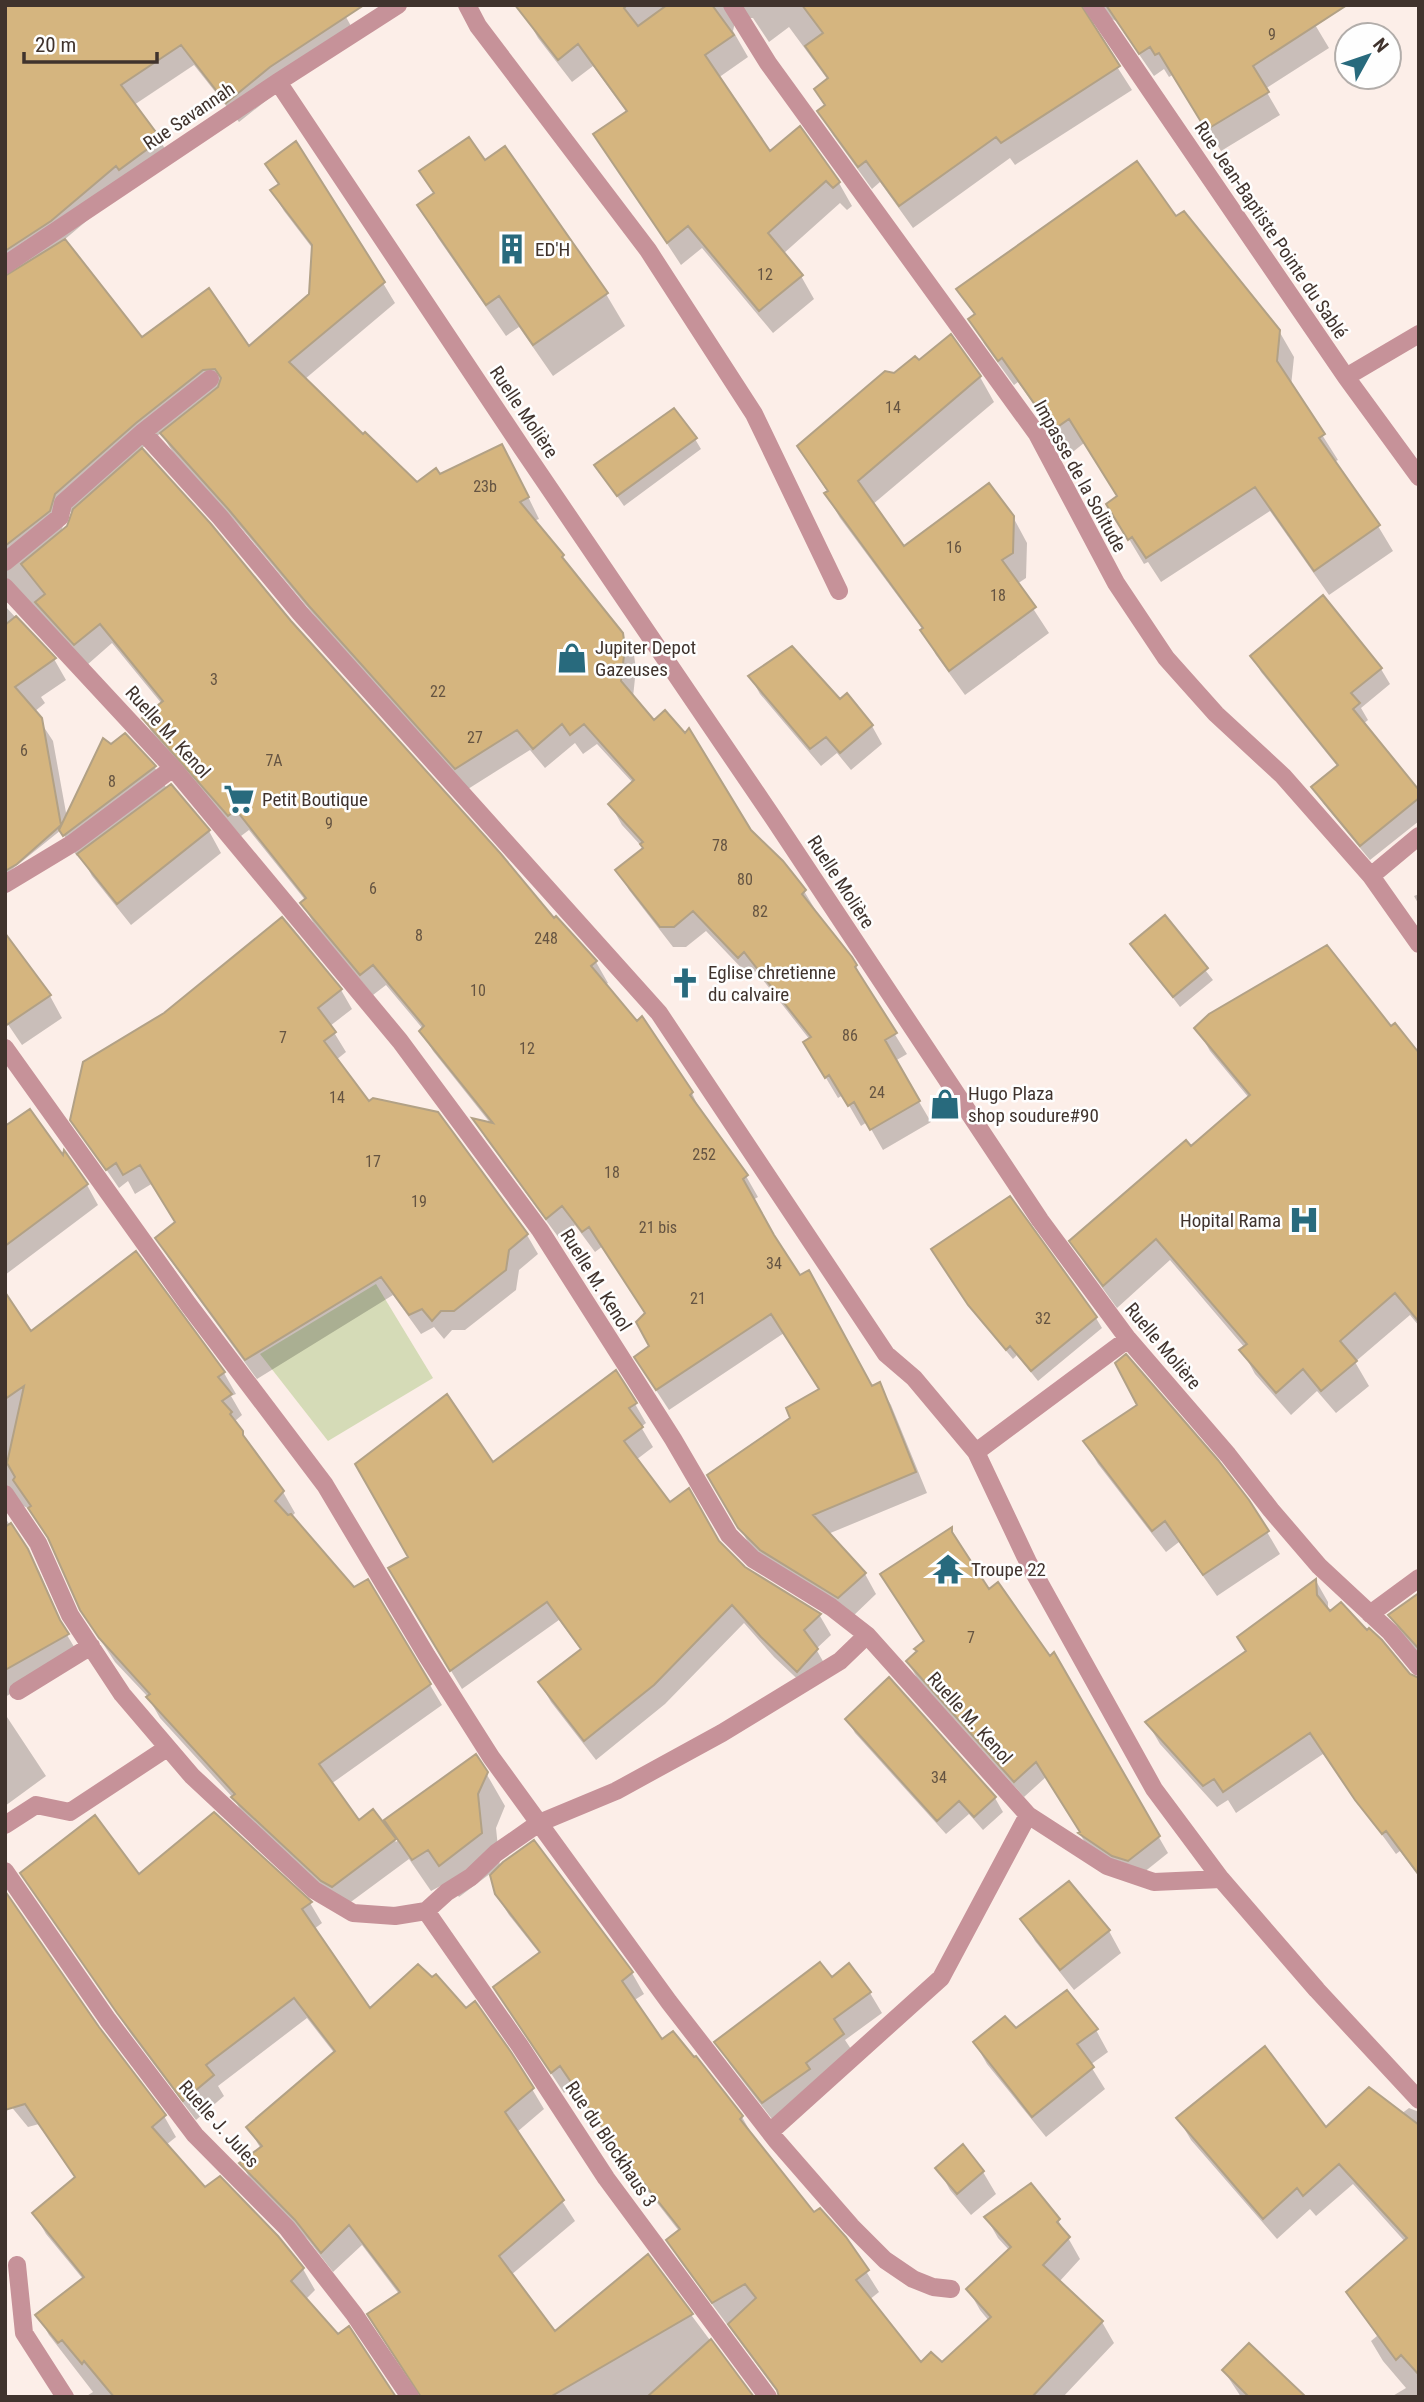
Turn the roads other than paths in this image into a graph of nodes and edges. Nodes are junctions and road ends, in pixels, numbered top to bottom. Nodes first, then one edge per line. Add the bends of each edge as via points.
1 (398, 5) edge
2 (467, 5) edge
3 (732, 5) edge
4 (1092, 5) edge
5 (278, 82) junction
6 (5, 265) edge
7 (1419, 334) edge
8 (1346, 377) junction
9 (210, 379) dead end
10 (143, 432) junction
11 (1419, 477) edge
12 (5, 562) edge
13 (5, 587) edge
14 (839, 591) dead end
15 (173, 768) junction
16 (1419, 836) edge
17 (1371, 876) junction
18 (6, 883) edge
19 (1419, 944) edge
20 (5, 1048) edge
21 (1128, 1339) junction
22 (976, 1452) junction
23 (5, 1494) edge
24 (1419, 1578) edge
25 (1370, 1614) junction
26 (867, 1635) junction
27 (90, 1646) junction
28 (1419, 1667) edge
29 (18, 1691) dead end
30 (167, 1748) junction
31 (1028, 1815) junction
32 (539, 1823) junction
33 (5, 1825) edge
34 (5, 1871) edge
35 (1221, 1879) junction
36 (426, 1912) junction
37 (1419, 2100) edge
38 (770, 2132) junction
39 (17, 2266) dead end
40 (951, 2289) dead end
41 (65, 2397) edge
42 (410, 2397) edge
43 (768, 2397) edge

1 - 5 street, Rue Savannah
2 - 14 street via 478,26 648,250 754,414
3 - 17 street, Impasse de la Solitude via 768,63 1037,434 1116,583 1166,658 1216,714 1283,776
4 - 8 street, Rue Jean-Baptiste Pointe du Sablé
5 - 6 street, Rue Savannah
5 - 21 street, Ruelle Molière via 1040,1220
7 - 8 street
8 - 11 street, Rue Jean-Baptiste Pointe du Sablé
9 - 10 street
10 - 12 street via 63,503 60,517
10 - 22 street via 659,1013 886,1354 914,1378
13 - 15 street, Ruelle M. Kenol
15 - 18 street via 73,843
15 - 26 street, Ruelle M. Kenol via 400,1041 540,1230 729,1535 753,1559
16 - 17 street
17 - 19 street, Impasse de la Solitude
20 - 32 street via 188,1304 325,1485 427,1656
21 - 22 street
21 - 25 street, Ruelle Molière via 1319,1566
22 - 35 street via 1034,1573 1154,1789
23 - 27 street via 38,1543 70,1615
24 - 25 street
25 - 28 street, Ruelle Molière
26 - 31 street, Ruelle M. Kenol
26 - 32 street via 840,1661 722,1733 616,1791
27 - 29 street
27 - 30 street
30 - 33 street via 70,1812 36,1805
30 - 36 street via 314,1890 353,1913 395,1916
31 - 35 street, Ruelle M. Kenol via 1107,1866 1154,1882
31 - 38 street via 941,1978
32 - 36 street
32 - 38 street
34 - 42 street, Ruelle J. Jules via 195,2135 287,2228 354,2314
35 - 37 street
36 - 43 street, Rue du Blockhaus 3 via 606,2178
38 - 40 street via 885,2260 913,2279
39 - 41 street via 24,2333

